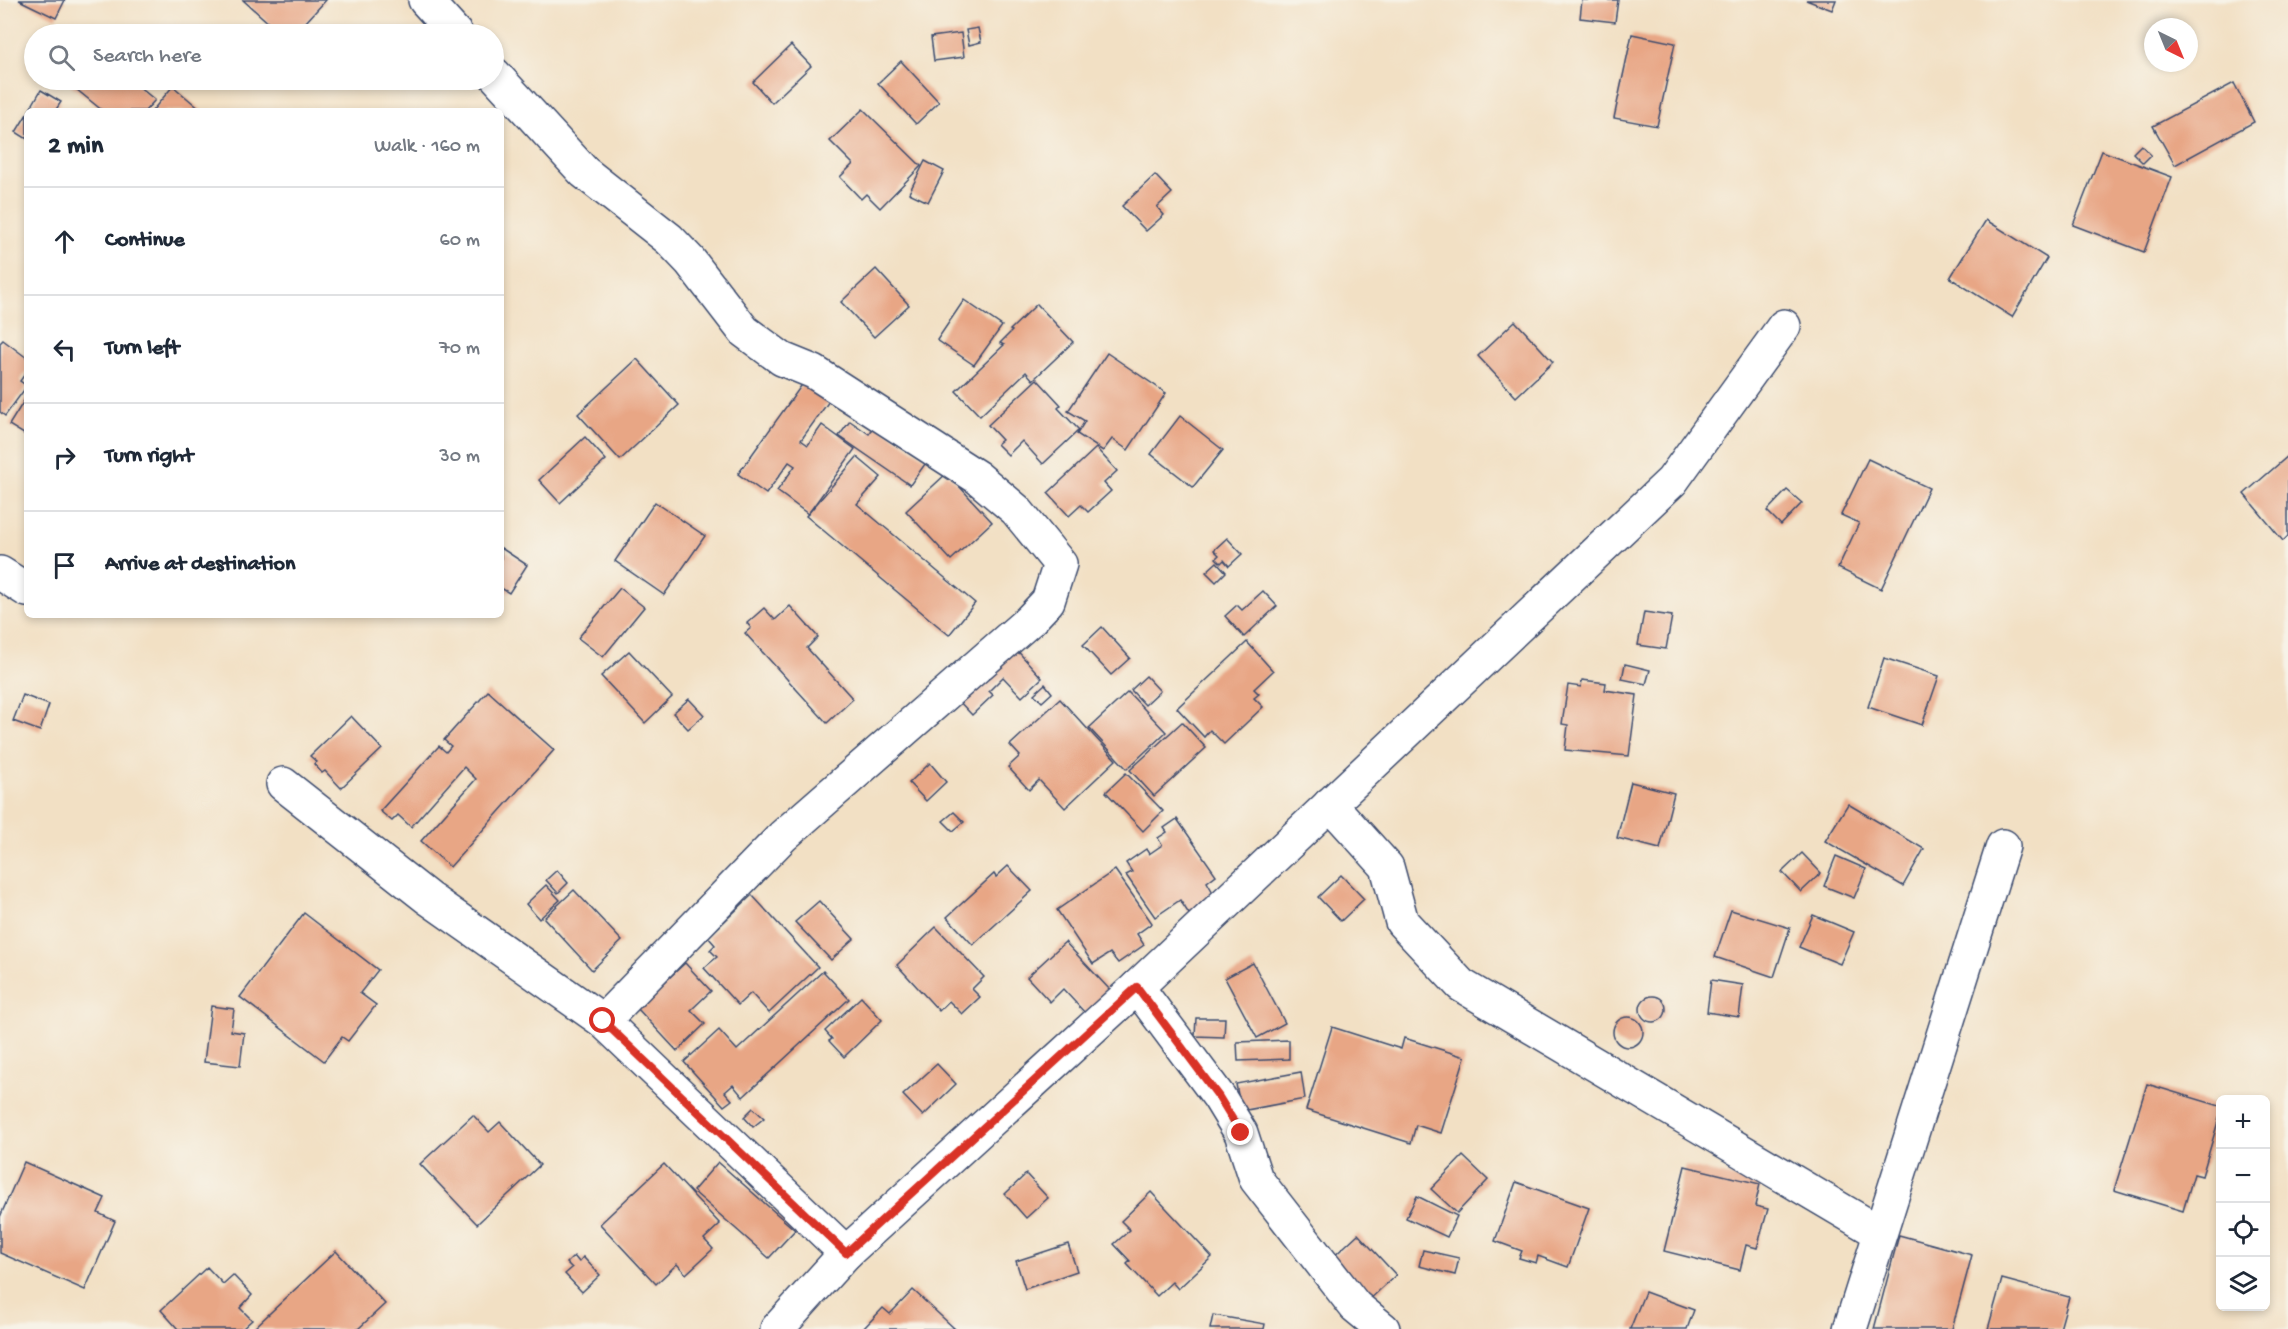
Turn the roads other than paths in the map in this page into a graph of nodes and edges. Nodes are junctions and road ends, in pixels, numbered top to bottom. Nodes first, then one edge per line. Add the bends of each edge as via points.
1 (425, 0) edge
2 (447, 24) edge
3 (504, 85) edge
4 (1784, 326) dead end
5 (0, 573) edge
6 (24, 588) edge
7 (283, 784) dead end
8 (1330, 804) junction
9 (2003, 846) dead end
10 (1137, 987) junction
11 (603, 1021) junction
12 (1880, 1233) junction
13 (846, 1253) junction
14 (777, 1329) edge
15 (1383, 1329) edge
16 (1850, 1329) edge

1 - 2 street
3 - 11 street via 584,172 690,261 744,331 977,477 1016,510 1060,564 1048,601 1030,620 783,836
4 - 8 street via 1672,481
5 - 6 street
7 - 11 street via 428,898
8 - 10 street
8 - 12 street via 1387,867 1401,922 1461,986
9 - 12 street
10 - 13 street
10 - 15 street via 1219,1097 1241,1133 1256,1179 1355,1306
11 - 13 street
12 - 16 street
13 - 14 street

